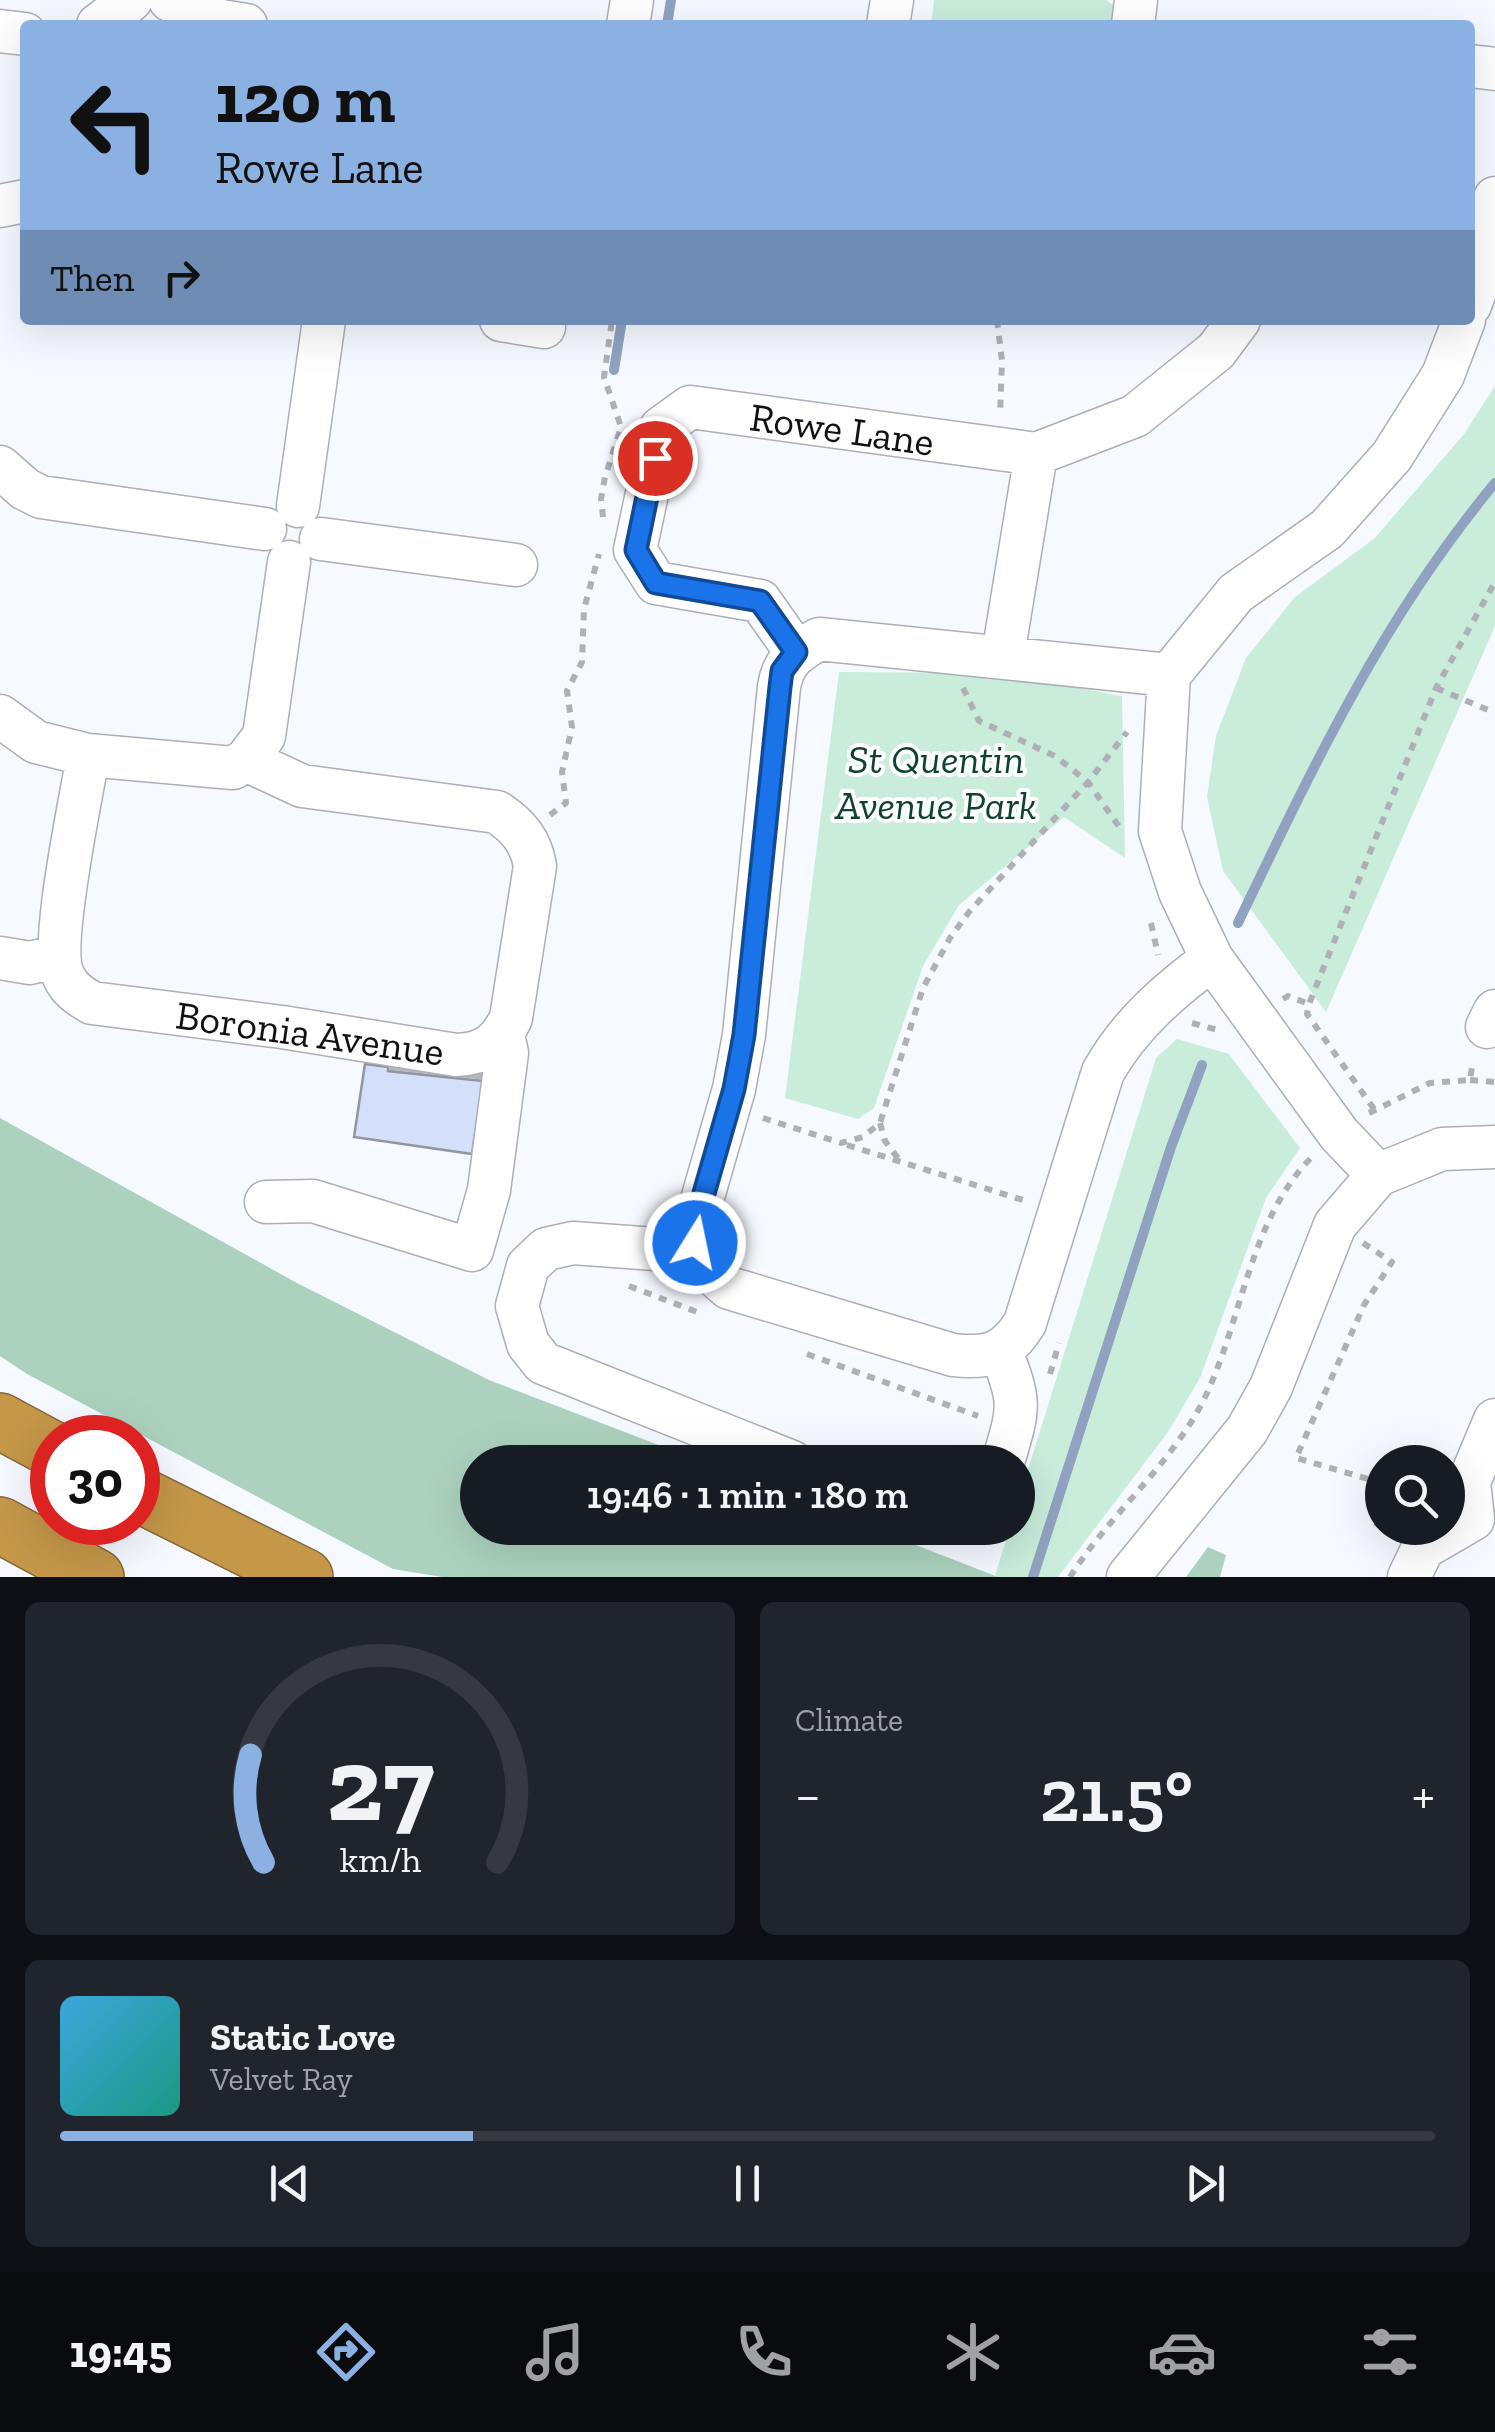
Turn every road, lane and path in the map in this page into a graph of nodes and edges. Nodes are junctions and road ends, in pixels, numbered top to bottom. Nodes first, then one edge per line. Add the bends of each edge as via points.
1 (130, 0) edge
2 (170, 0) edge
3 (104, 20) edge
4 (218, 20) edge
5 (1495, 198) edge
6 (1475, 292) edge
7 (323, 325) edge
8 (532, 325) edge
9 (611, 325) edge
10 (998, 325) edge
11 (1236, 325) edge
12 (1462, 325) edge
13 (544, 327) dead end
14 (1016, 452) junction
15 (0, 468) edge
16 (603, 521) dead end
17 (293, 534) junction
18 (603, 539) dead end
19 (516, 565) dead end
20 (1495, 582) edge
21 (796, 652) junction
22 (983, 654) junction
23 (1169, 675) junction
24 (1436, 688) junction
25 (1495, 713) edge
26 (0, 716) edge
27 (1128, 731) dead end
28 (88, 754) junction
29 (246, 760) junction
30 (1088, 782) junction
31 (523, 835) junction
32 (1126, 836) dead end
33 (1145, 910) dead end
34 (58, 956) junction
35 (0, 958) edge
36 (1212, 958) junction
37 (1310, 1004) junction
38 (1179, 1005) junction
39 (1491, 1019) edge
40 (1239, 1024) junction
41 (503, 1036) junction
42 (1470, 1080) junction
43 (1495, 1082) edge
44 (729, 1107) junction
45 (1374, 1109) junction
46 (880, 1123) junction
47 (1339, 1134) junction
48 (841, 1143) junction
49 (1495, 1147) edge
50 (901, 1162) junction
51 (1378, 1176) junction
52 (266, 1202) dead end
53 (1060, 1212) junction
54 (1335, 1224) junction
55 (695, 1243) junction
56 (620, 1282) dead end
57 (707, 1316) dead end
58 (1062, 1332) dead end
59 (796, 1350) dead end
60 (1000, 1350) junction
61 (1018, 1411) junction
62 (0, 1420) edge
63 (1495, 1420) edge
64 (30, 1437) edge
65 (749, 1445) edge
66 (1008, 1445) edge
67 (1365, 1478) edge
68 (160, 1505) edge
69 (0, 1525) edge
70 (1484, 1528) edge
71 (96, 1577) edge
72 (305, 1577) edge
73 (1070, 1577) edge
74 (1128, 1577) edge
75 (1409, 1577) edge

1 - 3 street
2 - 4 street
5 - 6 street
7 - 17 street
8 - 13 street
9 - 16 path via 604,377 621,427 604,476
10 - 14 path
11 - 14 street via 1216,351 1134,416
12 - 23 street via 1443,375 1392,456 1326,529 1236,593
14 - 21 street, Rowe Lane via 690,407 662,428 636,550 656,583 760,601
14 - 22 street
15 - 17 street via 41,497
17 - 19 street
17 - 29 street via 264,736
18 - 31 path via 584,608 582,662 567,692 572,727 562,772 566,802
20 - 24 path
21 - 22 street via 819,638
21 - 44 street via 782,671 744,1035
22 - 23 street
22 - 30 path via 962,685 979,721 1055,756
23 - 36 street via 1160,831
24 - 25 path
24 - 37 path
26 - 28 street via 36,742
27 - 30 path
28 - 29 street via 221,769
28 - 34 street
29 - 31 street via 302,786 497,812
30 - 32 path
30 - 46 path via 942,950 923,988
31 - 41 street, Boronia Avenue via 535,866
33 - 38 path
34 - 35 street via 30,963
34 - 41 street, Boronia Avenue via 62,976 92,1003 456,1055 489,1048
36 - 38 street
36 - 40 street
37 - 40 path via 1288,996
37 - 45 path via 1308,1014
38 - 40 path
38 - 40 path
38 - 53 street via 1146,1014 1113,1054
39 - 42 path
40 - 47 street
41 - 52 street via 507,1053 488,1190 472,1250 313,1200
42 - 43 path
42 - 45 path via 1430,1083
44 - 48 path
44 - 55 street
45 - 47 path
46 - 48 path
46 - 50 path
47 - 51 street
47 - 73 path via 1300,1169 1263,1234 1232,1333 1188,1426
48 - 50 path
49 - 51 street via 1442,1149
50 - 53 path
51 - 54 street
53 - 60 street via 1025,1323
54 - 67 path via 1392,1262 1364,1305 1296,1458
54 - 74 street via 1271,1387 1247,1430
55 - 60 street via 713,1275 730,1288 953,1355 978,1358
55 - 65 street via 546,1249 528,1266 518,1306 528,1344 543,1363
56 - 57 path
58 - 61 path via 1046,1388
59 - 61 path via 963,1413
60 - 61 street via 1018,1392
61 - 66 street
62 - 64 highway
63 - 70 street via 1469,1482
68 - 72 highway
69 - 71 highway
70 - 75 street via 1422,1548

